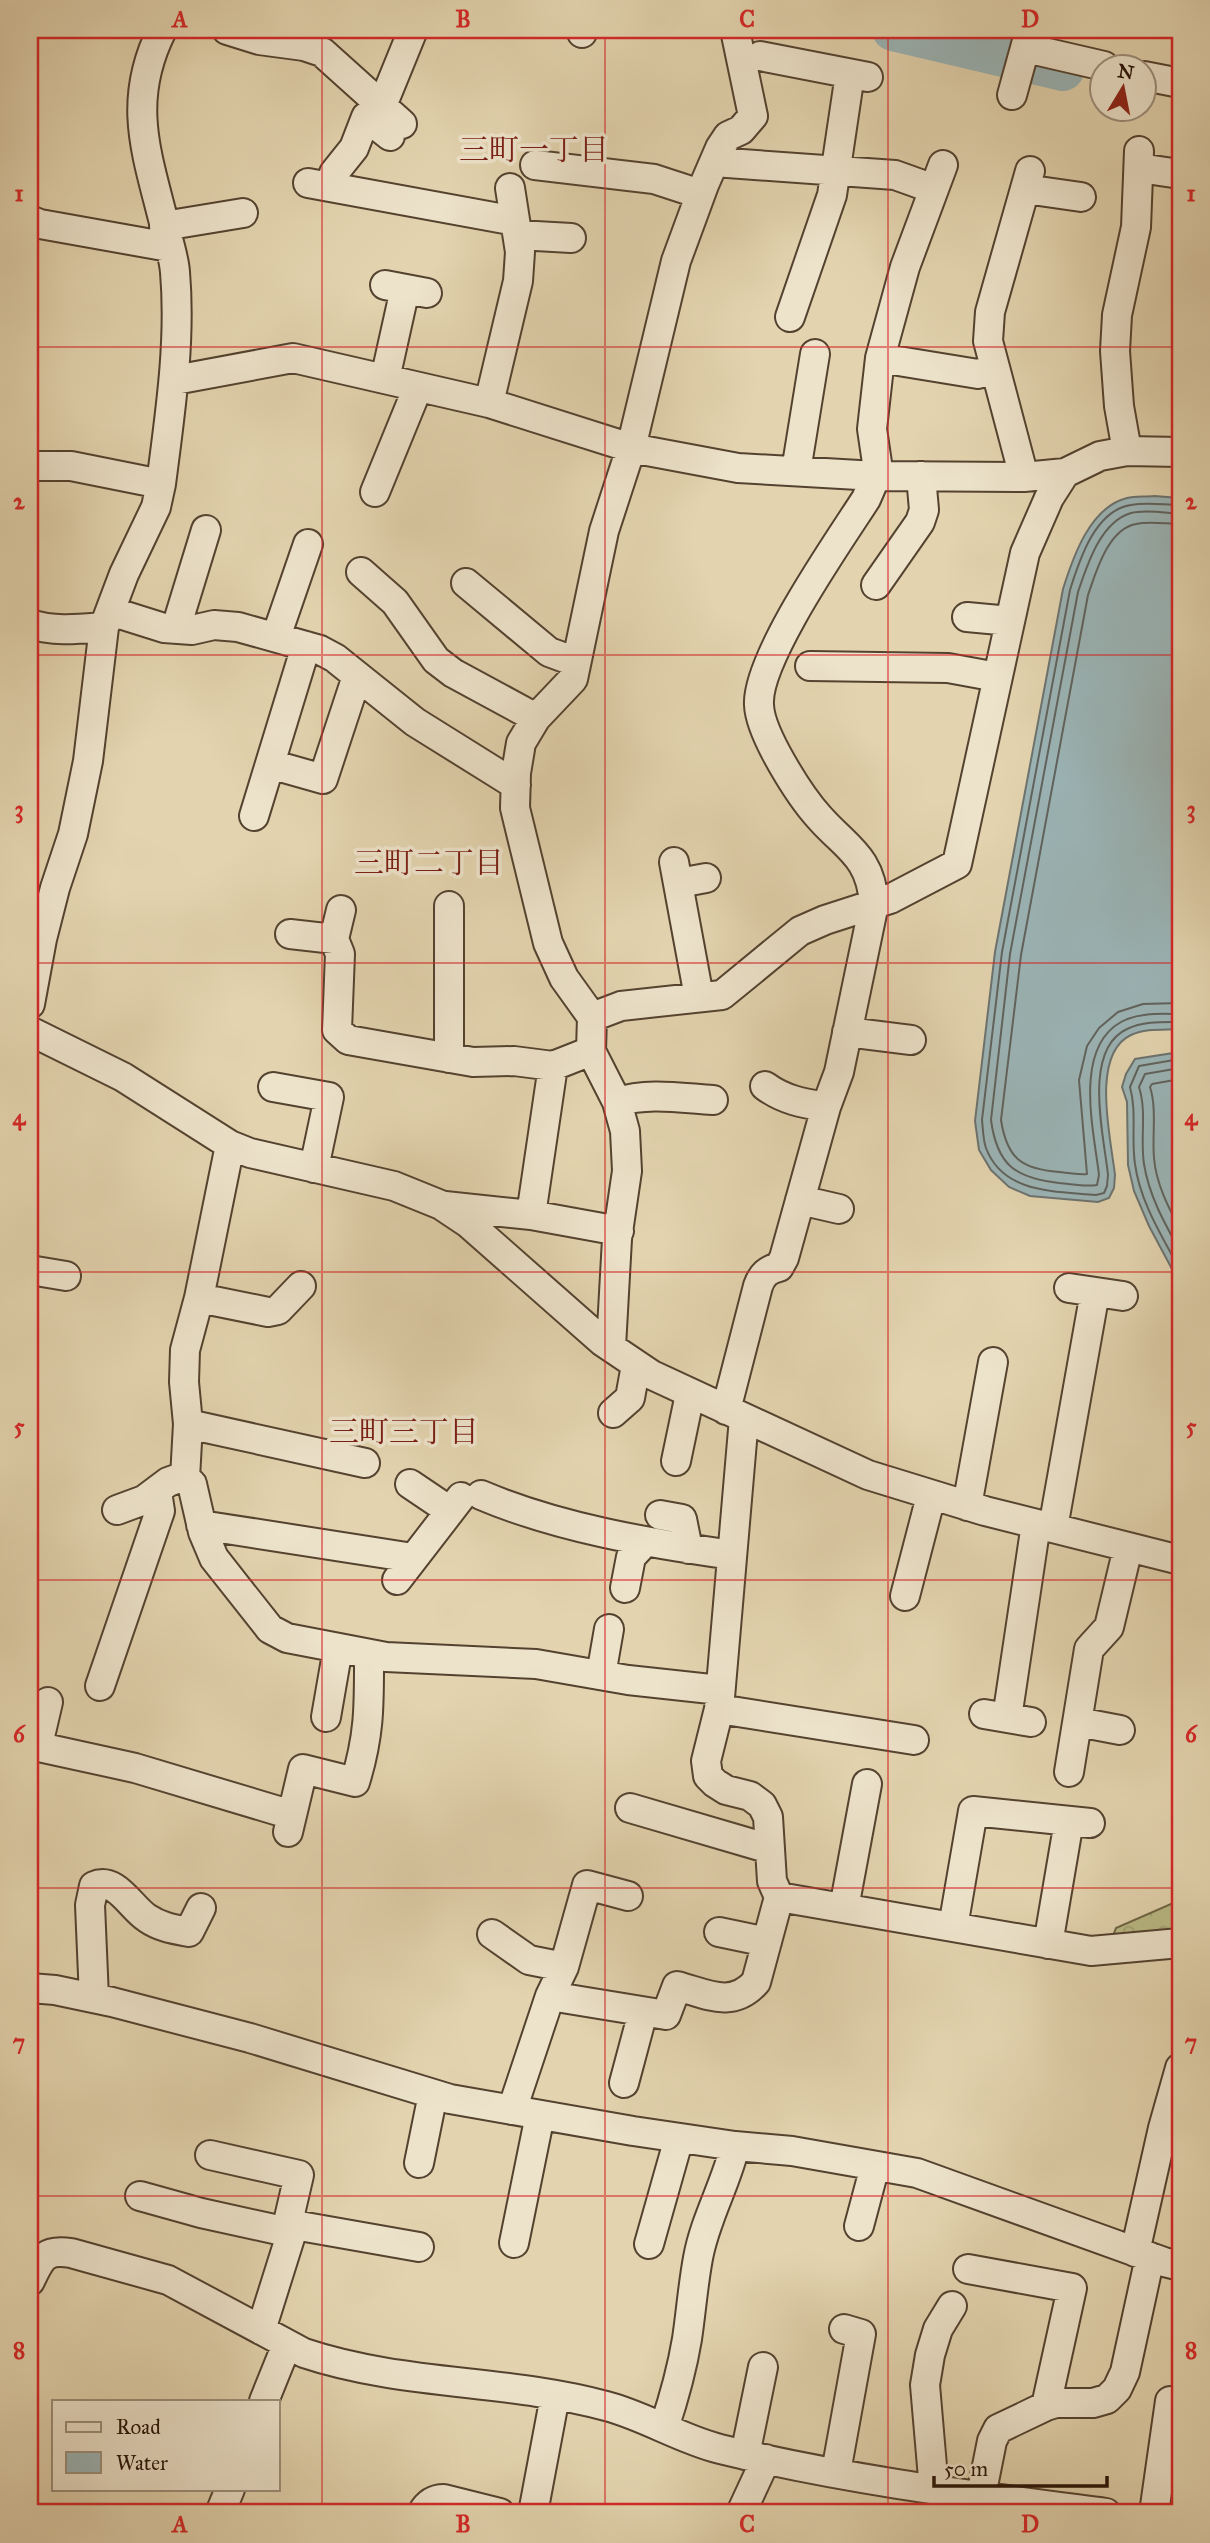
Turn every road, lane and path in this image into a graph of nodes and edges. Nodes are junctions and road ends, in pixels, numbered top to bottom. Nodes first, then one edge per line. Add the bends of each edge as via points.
1 (162, 30) edge
2 (227, 30) edge
3 (412, 30) edge
4 (735, 30) edge
5 (1025, 49) edge
6 (773, 53) dead end
7 (1088, 63) edge
8 (1158, 79) edge
9 (1180, 83) edge
10 (1013, 95) dead end
11 (391, 122) junction
12 (714, 162) junction
13 (535, 165) dead end
14 (837, 171) junction
15 (1180, 174) edge
16 (510, 188) dead end
17 (700, 194) junction
18 (1081, 197) dead end
19 (243, 213) dead end
20 (30, 220) edge
21 (517, 228) junction
22 (167, 236) junction
23 (571, 239) dead end
24 (406, 289) dead end
25 (788, 298) dead end
26 (815, 354) dead end
27 (880, 358) junction
28 (994, 369) junction
29 (385, 379) junction
30 (175, 380) junction
31 (418, 387) junction
32 (489, 403) junction
33 (631, 448) junction
34 (1127, 452) junction
35 (1180, 452) edge
36 (30, 466) edge
37 (796, 471) junction
38 (1065, 473) junction
39 (876, 476) junction
40 (921, 476) junction
41 (1024, 477) junction
42 (161, 484) junction
43 (375, 492) dead end
44 (206, 530) dead end
45 (309, 544) dead end
46 (361, 572) dead end
47 (466, 583) dead end
48 (876, 585) dead end
49 (967, 617) dead end
50 (107, 619) junction
51 (1010, 621) junction
52 (30, 624) edge
53 (176, 628) junction
54 (276, 637) junction
55 (306, 646) junction
56 (576, 662) junction
57 (810, 666) dead end
58 (357, 676) junction
59 (997, 677) junction
60 (536, 718) junction
61 (270, 764) junction
62 (516, 785) junction
63 (254, 816) dead end
64 (687, 874) dead end
65 (874, 904) junction
66 (449, 906) dead end
67 (341, 910) dead end
68 (290, 934) dead end
69 (334, 939) junction
70 (699, 997) junction
71 (30, 1004) edge
72 (592, 1017) junction
73 (30, 1031) edge
74 (847, 1032) junction
75 (911, 1040) dead end
76 (591, 1051) junction
77 (449, 1058) junction
78 (553, 1066) junction
79 (765, 1086) dead end
80 (273, 1087) dead end
81 (713, 1100) dead end
82 (617, 1102) junction
83 (826, 1107) junction
84 (230, 1145) junction
85 (314, 1168) junction
86 (800, 1200) junction
87 (441, 1205) junction
88 (839, 1209) dead end
89 (531, 1215) junction
90 (619, 1231) junction
91 (30, 1270) edge
92 (66, 1276) dead end
93 (302, 1286) dead end
94 (1123, 1296) dead end
95 (199, 1298) junction
96 (611, 1347) junction
97 (993, 1362) dead end
98 (636, 1365) junction
99 (690, 1394) junction
100 (612, 1413) dead end
101 (735, 1414) junction
102 (188, 1424) junction
103 (676, 1461) dead end
104 (365, 1464) dead end
105 (185, 1478) junction
106 (410, 1484) dead end
107 (157, 1492) junction
108 (931, 1496) junction
109 (464, 1501) junction
110 (967, 1506) junction
111 (117, 1510) dead end
112 (660, 1515) dead end
113 (201, 1525) junction
114 (1044, 1526) junction
115 (644, 1542) junction
116 (1128, 1548) junction
117 (688, 1549) junction
118 (732, 1555) junction
119 (1180, 1560) edge
120 (625, 1588) dead end
121 (905, 1596) dead end
122 (609, 1629) dead end
123 (338, 1648) junction
124 (369, 1654) junction
125 (601, 1675) junction
126 (100, 1686) dead end
127 (720, 1700) junction
128 (48, 1702) dead end
129 (326, 1717) dead end
130 (1008, 1718) dead end
131 (1078, 1722) junction
132 (1120, 1730) dead end
133 (914, 1740) dead end
134 (34, 1745) edge
135 (1069, 1772) dead end
136 (867, 1784) dead end
137 (630, 1808) dead end
138 (770, 1849) junction
139 (628, 1896) dead end
140 (779, 1896) junction
141 (201, 1908) dead end
142 (844, 1908) junction
143 (953, 1927) junction
144 (719, 1931) dead end
145 (492, 1934) dead end
146 (767, 1942) junction
147 (1180, 1943) edge
148 (1048, 1944) junction
149 (564, 1967) junction
150 (30, 1988) edge
151 (550, 1996) junction
152 (94, 1998) junction
153 (643, 2012) junction
154 (1180, 2068) edge
155 (624, 2083) dead end
156 (433, 2094) junction
157 (512, 2110) junction
158 (541, 2115) junction
159 (1172, 2130) edge
160 (679, 2138) junction
161 (735, 2146) junction
162 (210, 2155) dead end
163 (419, 2163) dead end
164 (875, 2165) junction
165 (140, 2196) dead end
166 (859, 2225) dead end
167 (293, 2229) junction
168 (514, 2243) dead end
169 (649, 2244) dead end
170 (419, 2247) dead end
171 (1143, 2255) junction
172 (1180, 2266) edge
173 (32, 2269) edge
174 (968, 2269) dead end
175 (952, 2306) dead end
176 (844, 2329) dead end
177 (261, 2330) junction
178 (287, 2344) junction
179 (763, 2367) dead end
180 (555, 2396) junction
181 (264, 2400) edge
182 (1170, 2401) dead end
183 (1046, 2406) junction
184 (664, 2427) junction
185 (755, 2457) junction
186 (836, 2472) junction
187 (230, 2490) edge
188 (981, 2496) junction
189 (937, 2501) edge
190 (220, 2513) edge
191 (422, 2513) edge
192 (500, 2513) edge
193 (533, 2513) edge
194 (741, 2513) edge
195 (1106, 2513) edge
196 (1154, 2513) edge

1 - 22 street via 151,51 141,94 143,135
2 - 11 street via 322,52
3 - 11 street
4 - 12 street via 753,116 728,136
5 - 7 street
5 - 10 street
6 - 14 street via 859,75
8 - 9 street
11 - 21 street via 366,117 354,148 319,185
12 - 14 street
12 - 17 street
13 - 17 street via 654,179
14 - 25 street via 832,195
14 - 27 street via 939,177 905,267
15 - 34 street via 1139,159 1136,227 1117,315 1115,351
16 - 21 street
17 - 33 street via 676,261
18 - 28 street via 1027,180 990,312 988,341
19 - 22 street
20 - 22 street
21 - 23 street
21 - 32 street via 518,281
22 - 30 street via 175,270
24 - 29 street
26 - 37 street
27 - 28 street via 978,374
27 - 39 street via 872,429
28 - 41 street
29 - 30 street via 293,358
29 - 31 street
30 - 42 street
31 - 32 street
31 - 43 street
32 - 33 street
33 - 37 street via 738,468
33 - 56 street via 604,531
34 - 35 street
34 - 38 street via 1100,456
36 - 42 street via 71,466
37 - 39 street
38 - 41 street
38 - 51 street via 1025,553
39 - 40 street
39 - 65 street via 775,650 759,706 768,734 802,798 861,860
40 - 41 street
40 - 48 street via 924,510 920,522
42 - 50 street via 156,507
44 - 53 street
45 - 54 street
46 - 60 street via 395,602 436,660
47 - 56 street via 549,652
49 - 51 street
50 - 52 street via 65,629
50 - 53 street
50 - 71 street via 88,761
51 - 59 street
53 - 54 street via 238,627
54 - 55 street
55 - 58 street via 335,658
55 - 61 street
56 - 60 street via 573,679
57 - 59 street via 948,668
58 - 61 street via 323,779
58 - 62 street via 415,722
59 - 65 street via 957,864
60 - 62 street via 521,743
61 - 63 street
62 - 72 street via 516,808 548,943 564,978
64 - 70 street
65 - 70 street via 800,931 722,995
65 - 74 street
66 - 77 street
67 - 69 street
68 - 69 street
69 - 77 street via 340,954 337,1030 393,1061
70 - 72 street via 621,1006
72 - 76 street
73 - 84 street via 123,1077
74 - 75 street
74 - 83 street
76 - 78 street
76 - 82 street
77 - 78 street
78 - 89 street
79 - 83 street via 778,1097
80 - 85 street via 329,1097
81 - 82 street via 649,1096
82 - 90 street via 625,1131 627,1171
83 - 86 street
84 - 85 street
84 - 95 street
85 - 87 street via 394,1186
86 - 88 street
86 - 101 street via 784,1258 779,1267 761,1277 758,1286
87 - 89 street
87 - 96 street
89 - 90 street
90 - 96 street
91 - 92 street
93 - 95 street via 278,1310 268,1312
94 - 114 street via 1082,1290
95 - 102 street via 183,1364
96 - 98 street
97 - 110 street
98 - 99 street
98 - 100 street via 630,1398
99 - 101 street
99 - 103 street
101 - 108 street via 868,1475
101 - 118 street
102 - 104 street
102 - 105 street
105 - 107 street via 168,1482
105 - 113 street via 192,1484
106 - 109 street
107 - 111 street
107 - 126 street via 160,1511
108 - 110 street
108 - 121 street
109 - 113 street via 405,1569
109 - 115 street via 511,1507
110 - 114 street
112 - 117 street via 682,1519
113 - 123 street via 214,1558 270,1629 286,1638
114 - 116 street
114 - 130 street
115 - 117 street
115 - 120 street via 631,1557
116 - 119 street
116 - 131 street via 1109,1627 1089,1650
117 - 118 street
118 - 127 street
122 - 125 street
123 - 124 street
123 - 129 street
124 - 125 street via 536,1664
124 - 134 street via 369,1718 355,1782 303,1769 290,1824 135,1768
125 - 127 street
127 - 133 street
127 - 138 street via 706,1762 708,1776 726,1790 750,1796 762,1805 768,1818
128 - 134 street
131 - 132 street
131 - 135 street
136 - 142 street
137 - 138 street
138 - 140 street via 772,1881
139 - 149 street via 587,1885
140 - 142 street
140 - 146 street
141 - 152 street via 189,1932 163,1927 145,1917 113,1885 94,1886 90,1905
142 - 143 street
143 - 148 street
143 - 148 street via 974,1811 1079,1822
144 - 146 street
145 - 149 street via 529,1960
146 - 153 street via 756,1982 747,1992 720,1998 677,1986 666,2015
147 - 148 street via 1090,1951
149 - 151 street
150 - 152 street
151 - 153 street
151 - 157 street
152 - 156 street via 250,2038
153 - 155 street
154 - 159 street
156 - 157 street
156 - 163 street
157 - 158 street
158 - 160 street
158 - 168 street
159 - 171 street
160 - 161 street
160 - 169 street
161 - 164 street
161 - 184 street via 706,2224 685,2351
162 - 167 street via 299,2175 289,2218
164 - 166 street
164 - 171 street via 948,2183
165 - 167 street via 201,2213
167 - 170 street
167 - 177 street
171 - 172 street
171 - 183 street via 1125,2372 1117,2389 1107,2399 1093,2403
173 - 177 street via 56,2251 131,2269 168,2280
174 - 183 street via 1072,2288
175 - 189 street via 938,2329 925,2385
176 - 186 street via 861,2334
177 - 178 street
178 - 180 street via 325,2360 398,2376
178 - 181 street
179 - 185 street
180 - 184 street via 605,2405
180 - 193 street
182 - 196 street
183 - 188 street via 999,2429 992,2441
184 - 185 street via 716,2448
185 - 186 street
185 - 194 street
186 - 189 street
187 - 190 street
188 - 189 street
188 - 195 street
191 - 192 street via 435,2499

